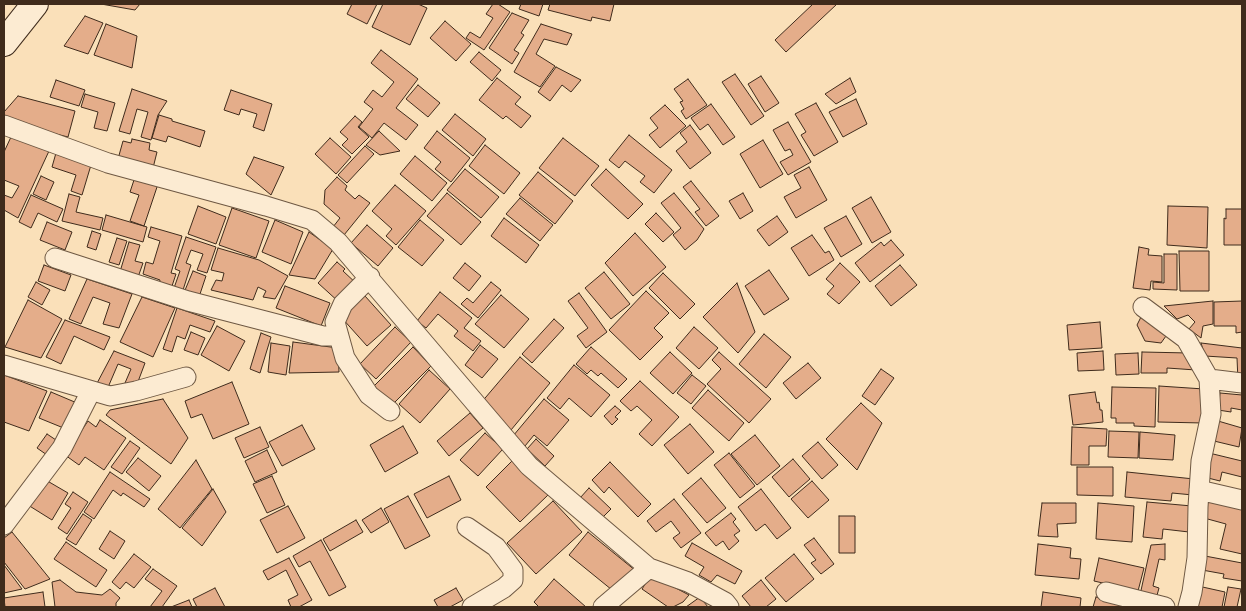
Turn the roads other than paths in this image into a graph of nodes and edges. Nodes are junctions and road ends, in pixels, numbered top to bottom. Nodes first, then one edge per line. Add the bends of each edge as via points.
1 (35, 4) edge
2 (4, 44) edge
3 (4, 125) edge
4 (55, 258) dead end
5 (370, 278) junction
6 (1143, 307) dead end
7 (339, 336) junction
8 (4, 365) edge
9 (186, 377) dead end
10 (1209, 379) junction
11 (1242, 383) edge
12 (91, 391) junction
13 (390, 411) dead end
14 (1199, 490) junction
15 (1242, 500) edge
16 (4, 524) edge
17 (466, 527) dead end
18 (648, 568) junction
19 (1106, 592) dead end
20 (472, 607) edge
21 (602, 607) edge
22 (729, 607) edge
23 (1166, 607) edge
24 (1188, 607) edge

1 - 2 main road
3 - 5 street via 108,163 312,220 338,242
4 - 7 street via 188,301 323,336
5 - 7 street via 343,304 335,322
5 - 18 street via 529,466
6 - 10 street via 1186,339
7 - 13 street via 345,358 369,395
8 - 12 street
9 - 12 street via 110,396
10 - 11 street
10 - 14 street via 1211,414 1201,461
12 - 16 street via 62,448
14 - 15 street
14 - 24 street via 1197,558
17 - 20 street via 496,547 513,570 513,580
18 - 21 street
18 - 22 street via 688,582
19 - 23 street

